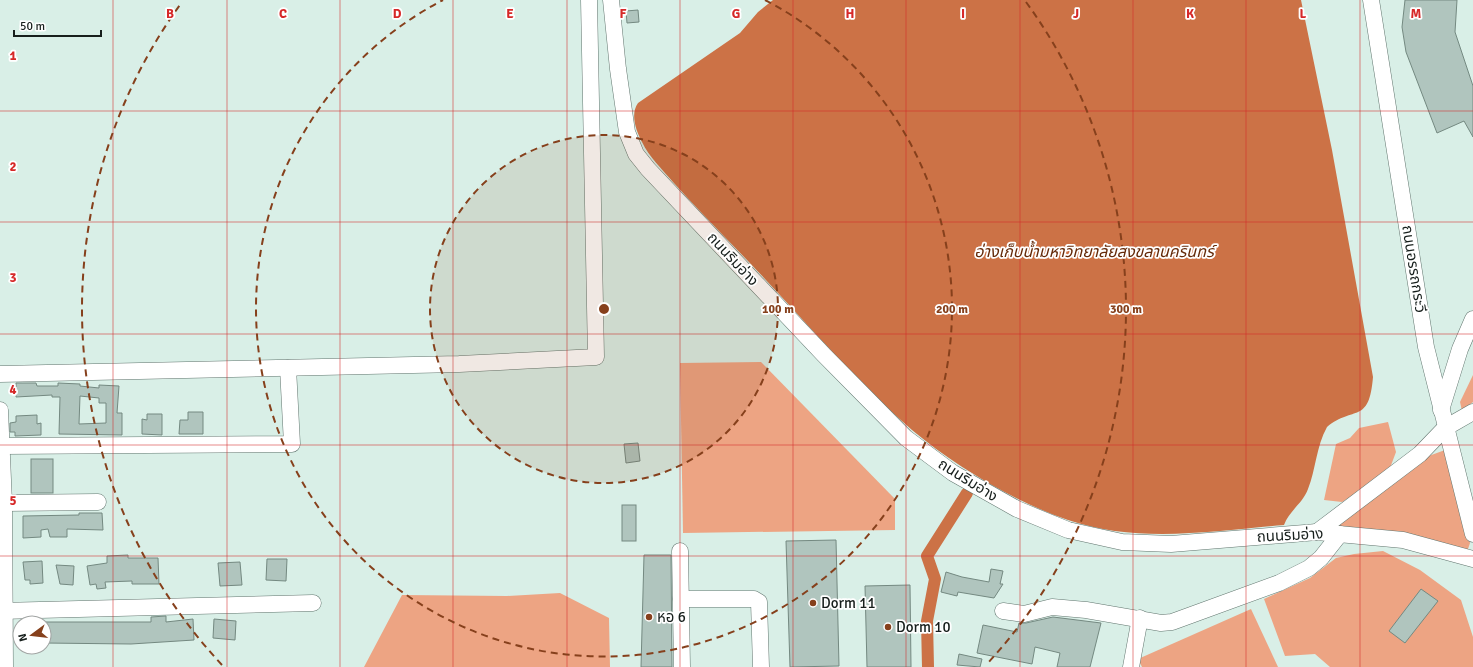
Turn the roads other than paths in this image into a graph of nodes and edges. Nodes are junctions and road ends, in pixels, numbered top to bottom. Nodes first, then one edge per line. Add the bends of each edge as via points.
1 (589, 0) edge
2 (611, 0) edge
3 (1371, 0) edge
4 (1473, 319) edge
5 (288, 368) junction
6 (0, 374) edge
7 (0, 410) edge
8 (1441, 410) junction
9 (1473, 412) edge
10 (1445, 428) junction
11 (2, 446) junction
12 (98, 502) dead end
13 (4, 504) junction
14 (1317, 532) junction
15 (1340, 534) junction
16 (1473, 534) edge
17 (680, 552) dead end
18 (1473, 559) edge
19 (681, 599) junction
20 (313, 603) dead end
21 (2, 611) edge
22 (1003, 611) dead end
23 (1140, 618) junction
24 (4, 667) edge
25 (682, 667) edge
26 (761, 667) edge
27 (1131, 667) edge

1 - 5 street via 596,357 459,364
2 - 14 street, ถนนริมอ่าง via 622,101 627,132 633,148 648,169 824,355 888,420 931,458 974,487 1017,509 1056,526 1096,538 1171,544
3 - 8 street, ถนนอรรถกระวี via 1426,347
4 - 8 street via 1460,349
5 - 6 street
5 - 11 street via 292,444
7 - 11 street
8 - 10 street, ถนนอรรถกระวี
9 - 10 street
10 - 14 street via 1420,454
10 - 16 street, ถนนอรรถกระวี
11 - 13 street
12 - 13 street
13 - 21 street
14 - 15 street, ถนนริมอ่าง
15 - 18 street, ถนนริมอ่าง via 1411,542
15 - 23 street via 1321,558 1309,568 1279,583 1172,622
17 - 19 street
19 - 25 street
19 - 26 street via 754,598 759,602
20 - 21 street
21 - 24 street
22 - 23 street via 1024,614 1052,607
23 - 27 street

